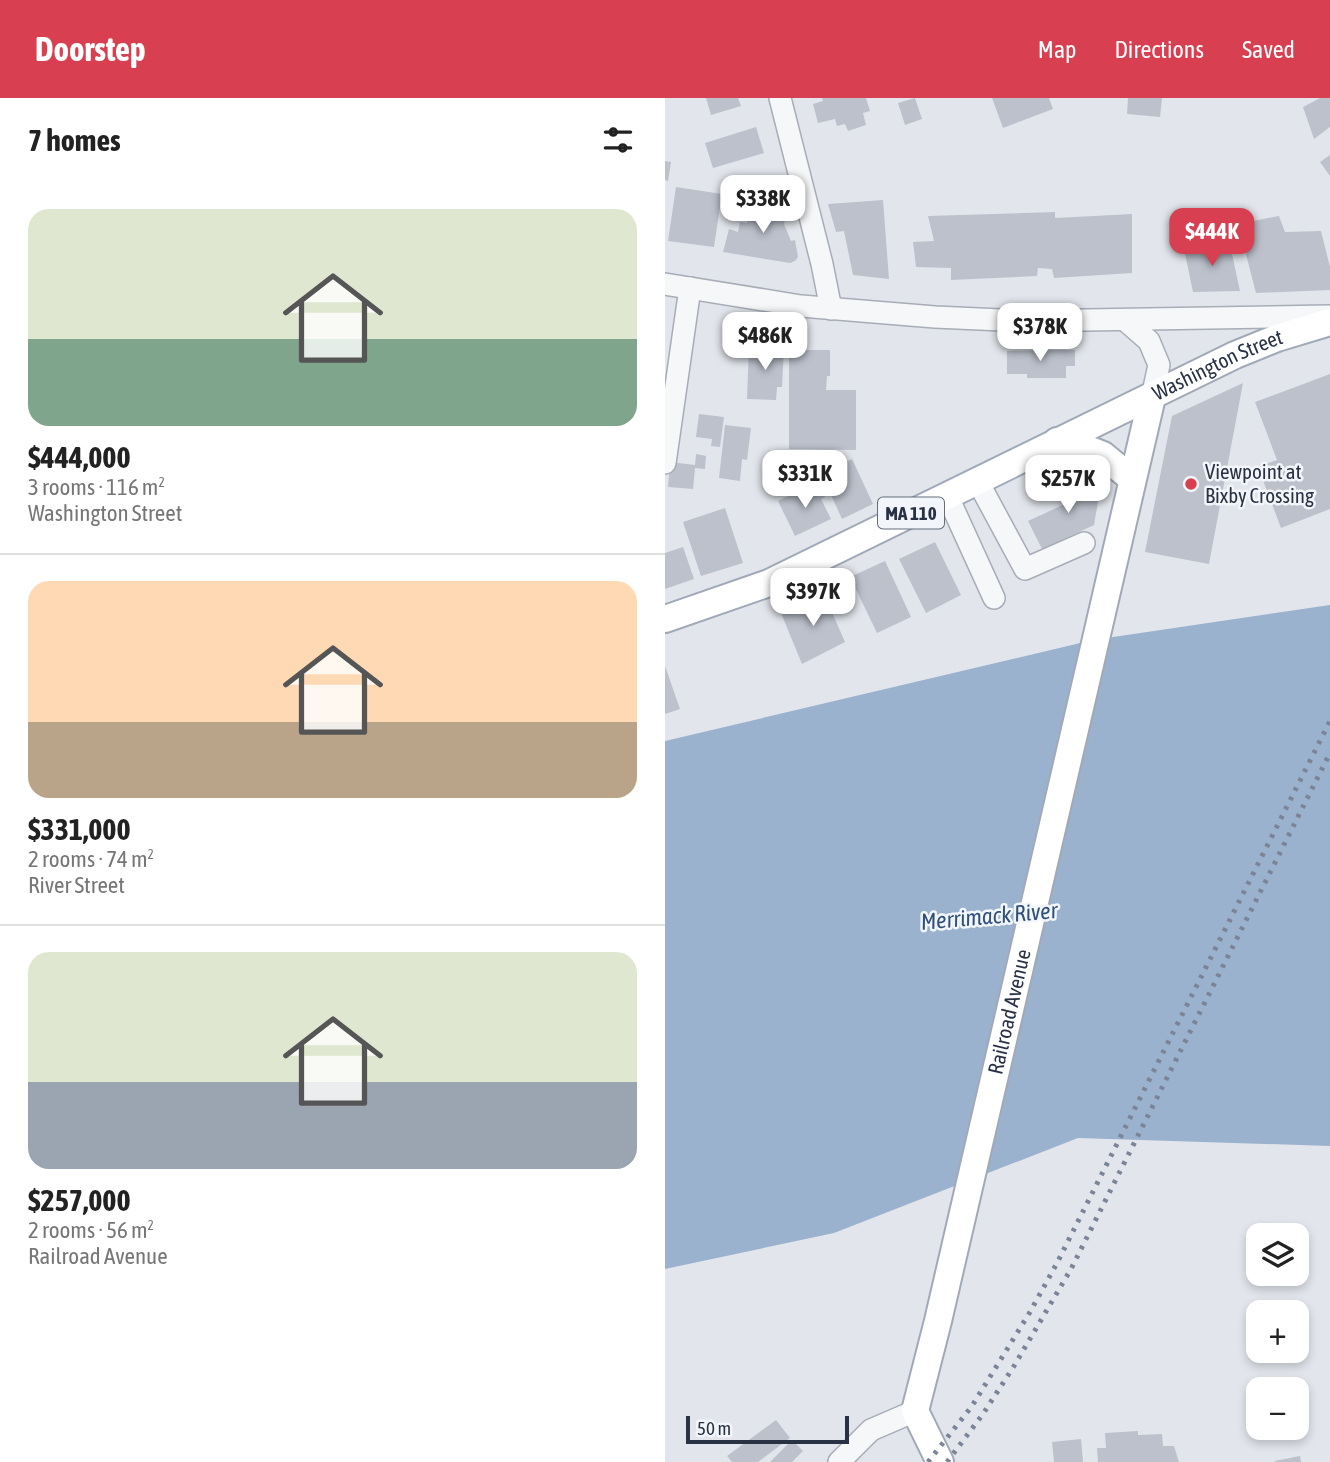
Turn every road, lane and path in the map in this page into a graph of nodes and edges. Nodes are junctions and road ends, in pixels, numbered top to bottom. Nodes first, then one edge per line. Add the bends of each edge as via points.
1 (780, 98) edge
2 (665, 284) edge
3 (690, 288) junction
4 (831, 309) junction
5 (1330, 316) edge
6 (1125, 320) junction
7 (1330, 322) edge
8 (1152, 397) junction
9 (1057, 441) junction
10 (665, 463) edge
11 (977, 480) junction
12 (1132, 481) junction
13 (947, 495) junction
14 (1005, 531) junction
15 (1084, 543) dead end
16 (970, 545) junction
17 (994, 598) dead end
18 (665, 619) edge
19 (919, 1399) junction
20 (839, 1462) edge
21 (940, 1462) edge

1 - 4 street
2 - 3 street, Washington Street
3 - 4 street, Washington Street
3 - 10 street
4 - 6 street, Washington Street via 1023,321
5 - 6 street, Washington Street
6 - 8 street, Washington Street via 1149,341 1159,365
7 - 8 main road, Washington Street / MA 110 via 1235,355
8 - 9 main road, MA 110
8 - 12 main road, Railroad Avenue
9 - 11 main road, MA 110
9 - 12 main road via 1103,455
11 - 13 main road, MA 110
11 - 14 street
12 - 19 main road, Railroad Avenue
13 - 16 street
13 - 18 main road, MA 110 via 769,583
14 - 15 street via 1025,569
14 - 16 street
16 - 17 street
19 - 20 street via 871,1430
19 - 21 main road

